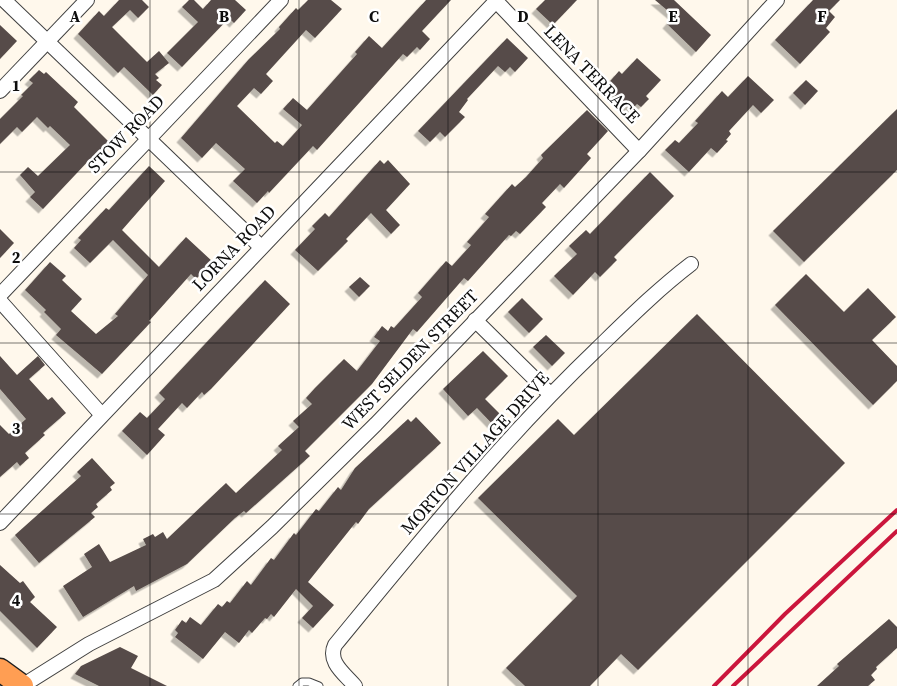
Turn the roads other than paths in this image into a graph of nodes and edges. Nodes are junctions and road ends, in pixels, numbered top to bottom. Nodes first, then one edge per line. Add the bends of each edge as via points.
1 (4, 0) edge
2 (87, 0) edge
3 (280, 0) edge
4 (497, 0) edge
5 (777, 0) edge
6 (46, 42) junction
7 (0, 91) edge
8 (148, 136) junction
9 (639, 151) junction
10 (261, 247) junction
11 (691, 264) dead end
12 (0, 295) edge
13 (0, 302) edge
14 (476, 320) junction
15 (550, 394) junction
16 (101, 414) junction
17 (0, 523) edge
18 (0, 670) edge
19 (22, 686) edge
20 (297, 686) edge
21 (319, 686) edge
22 (355, 686) edge

1 - 6 street
2 - 6 street
3 - 8 street, STOW ROAD
4 - 9 street, LENA TERRACE
4 - 10 street, LORNA ROAD
5 - 9 street, WEST SELDEN STREET
6 - 7 street
6 - 8 street
8 - 10 street
8 - 12 street, STOW ROAD
9 - 14 street, WEST SELDEN STREET
10 - 16 street, LORNA ROAD
11 - 15 street, MORTON VILLAGE DRIVE via 657,291
13 - 16 street
14 - 15 street
14 - 19 street, WEST SELDEN STREET via 272,527 214,580 88,644
15 - 22 street, MORTON VILLAGE DRIVE via 434,525 335,645 333,660
16 - 17 street, LORNA ROAD
18 - 19 highway
20 - 21 lane via 309,682

